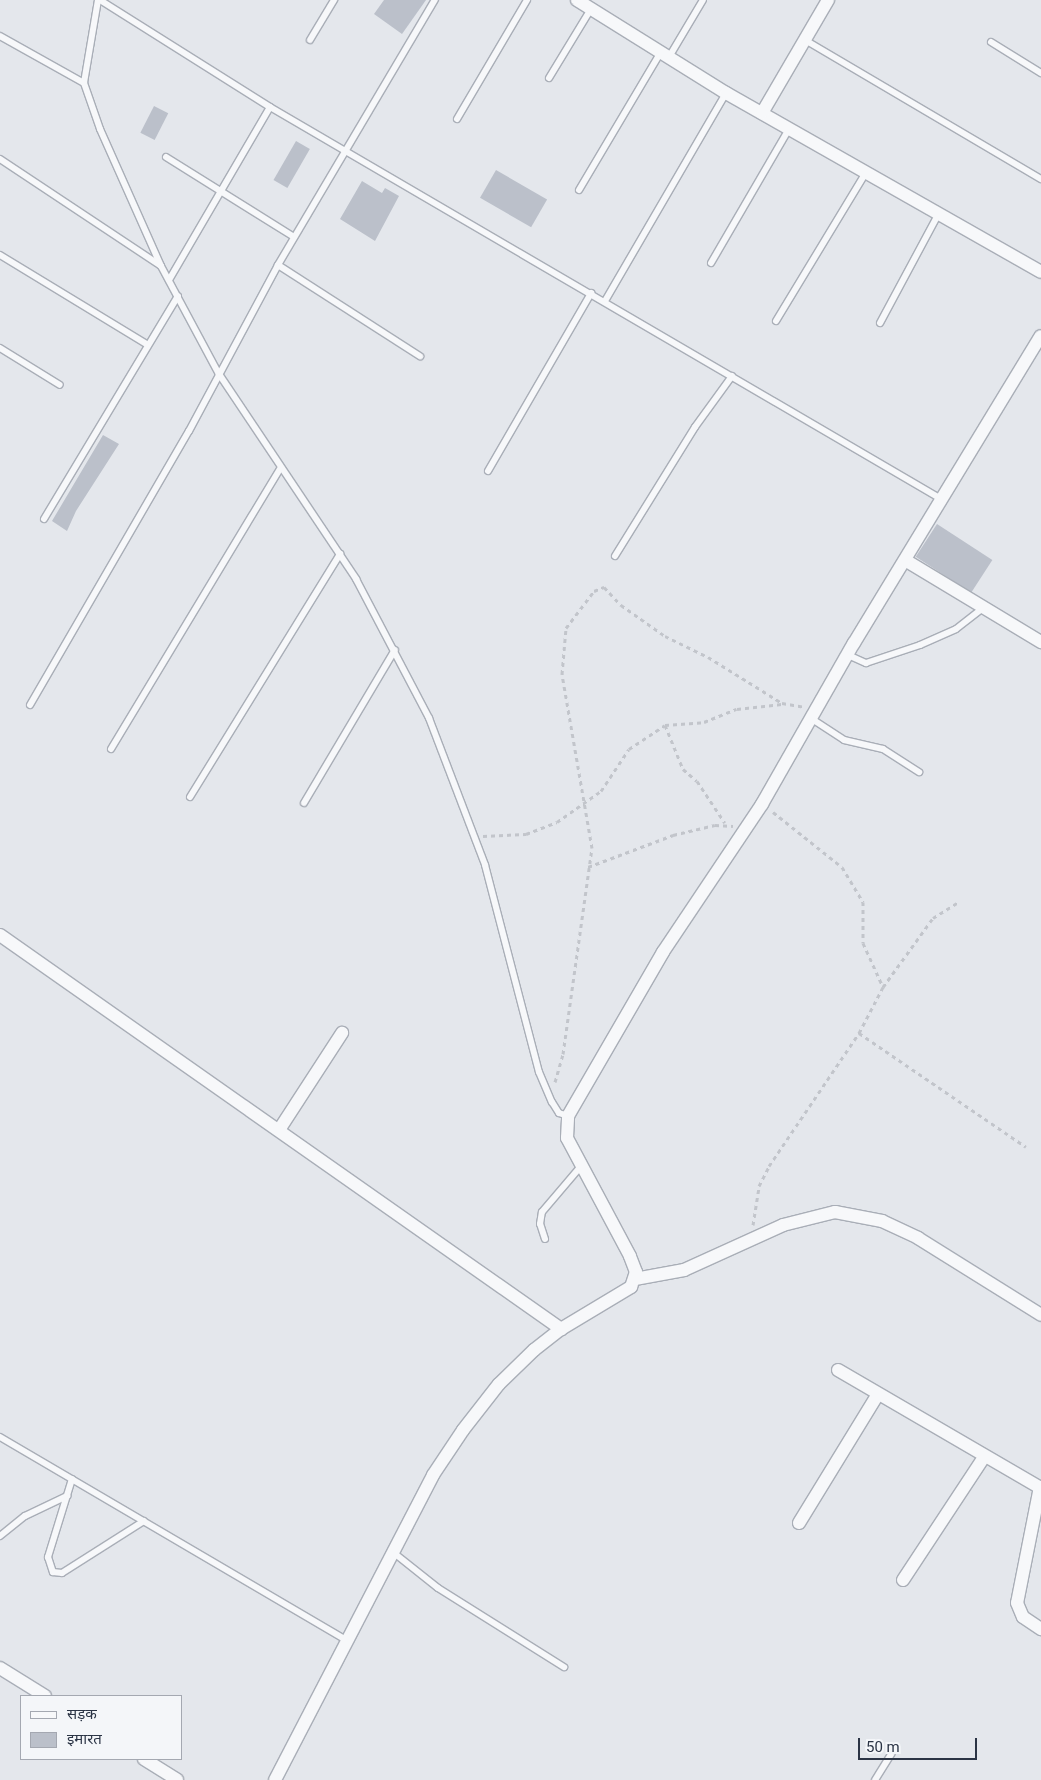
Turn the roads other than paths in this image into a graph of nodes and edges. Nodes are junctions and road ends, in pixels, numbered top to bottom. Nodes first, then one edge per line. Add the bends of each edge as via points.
1 (99, 0) edge
2 (334, 0) edge
3 (435, 0) edge
4 (527, 0) edge
5 (577, 0) edge
6 (703, 0) edge
7 (828, 0) edge
8 (591, 9) junction
9 (0, 36) edge
10 (310, 40) dead end
11 (805, 40) junction
12 (991, 42) dead end
13 (665, 55) junction
14 (1041, 72) edge
15 (549, 78) dead end
16 (84, 84) junction
17 (726, 93) junction
18 (270, 107) junction
19 (762, 113) junction
20 (458, 119) dead end
21 (789, 129) junction
22 (345, 149) junction
23 (166, 157) dead end
24 (0, 159) edge
25 (866, 174) junction
26 (1041, 178) edge
27 (579, 190) dead end
28 (223, 192) junction
29 (938, 215) junction
30 (294, 237) junction
31 (0, 255) edge
32 (711, 263) dead end
33 (278, 265) junction
34 (162, 266) junction
35 (1041, 272) edge
36 (169, 280) junction
37 (591, 293) junction
38 (178, 296) junction
39 (605, 302) junction
40 (776, 321) dead end
41 (880, 323) dead end
42 (1041, 336) edge
43 (148, 345) junction
44 (0, 348) edge
45 (420, 356) dead end
46 (220, 374) junction
47 (732, 376) junction
48 (60, 385) dead end
49 (280, 469) junction
50 (488, 471) dead end
51 (941, 499) junction
52 (44, 518) dead end
53 (340, 554) junction
54 (615, 556) dead end
55 (905, 560) junction
56 (984, 607) junction
57 (1041, 642) edge
58 (395, 650) junction
59 (848, 655) junction
60 (30, 704) dead end
61 (815, 714) junction
62 (112, 749) dead end
63 (919, 772) dead end
64 (190, 797) dead end
65 (304, 803) dead end
66 (0, 935) edge
67 (342, 1033) dead end
68 (568, 1116) junction
69 (279, 1130) junction
70 (582, 1165) junction
71 (545, 1239) dead end
72 (635, 1279) junction
73 (1041, 1315) edge
74 (561, 1329) junction
75 (838, 1370) dead end
76 (878, 1394) junction
77 (0, 1437) edge
78 (984, 1457) junction
79 (72, 1479) junction
80 (1041, 1487) edge
81 (67, 1496) junction
82 (144, 1521) junction
83 (799, 1523) dead end
84 (0, 1536) edge
85 (394, 1553) junction
86 (903, 1580) dead end
87 (1041, 1629) edge
88 (349, 1641) junction
89 (564, 1667) dead end
90 (0, 1668) edge
91 (43, 1695) edge
92 (891, 1754) dead end
93 (146, 1760) edge
94 (178, 1780) edge
95 (275, 1780) edge
96 (875, 1780) edge

1 - 16 lane
1 - 18 lane
2 - 10 lane
3 - 22 lane
4 - 20 lane
5 - 8 street
6 - 13 lane
7 - 11 street
8 - 13 street
8 - 15 lane
9 - 16 lane
11 - 19 street
11 - 26 lane
12 - 14 lane
13 - 17 street
13 - 27 lane
16 - 34 lane via 100,129
17 - 19 street
17 - 39 lane
18 - 22 lane
18 - 28 lane
19 - 21 street
21 - 25 street
21 - 32 lane
22 - 30 lane
22 - 37 lane
23 - 28 lane
24 - 34 lane
25 - 29 street
25 - 40 lane
28 - 30 lane
28 - 36 lane
29 - 35 street
29 - 41 lane
30 - 33 lane
31 - 43 lane
33 - 45 lane
33 - 46 lane
34 - 36 lane
36 - 38 lane
37 - 39 lane
37 - 50 lane
38 - 43 lane
38 - 46 lane
39 - 47 lane
42 - 51 street
43 - 52 lane
44 - 48 lane
46 - 49 lane
46 - 60 lane
47 - 51 lane
47 - 54 lane via 695,427
49 - 53 lane
49 - 62 lane
51 - 55 street
53 - 58 lane
53 - 64 lane
55 - 56 street
55 - 59 street
56 - 57 street
56 - 59 lane via 962,626 920,645 866,663
58 - 65 lane
58 - 68 lane via 429,718 492,889 538,1072 559,1113
59 - 61 street
61 - 63 lane via 844,740 887,751
61 - 68 street via 762,804 663,952
66 - 69 street
67 - 69 street
68 - 70 street via 567,1138
69 - 74 street
70 - 71 lane via 542,1212 540,1224
70 - 72 street via 630,1256
72 - 73 street via 684,1270 751,1238 820,1213 882,1221 960,1263
72 - 74 street via 626,1292
74 - 85 street via 499,1384 463,1430 433,1475
75 - 76 street
76 - 78 street
76 - 83 street
77 - 79 lane
78 - 80 street
78 - 86 street
79 - 81 lane
79 - 82 lane
80 - 87 street via 1017,1603 1022,1617
81 - 82 lane via 48,1557 51,1570 57,1574
81 - 84 lane via 25,1516
82 - 88 lane
85 - 88 street
85 - 89 lane via 438,1588
88 - 95 street
90 - 91 street
92 - 96 lane
93 - 94 street

